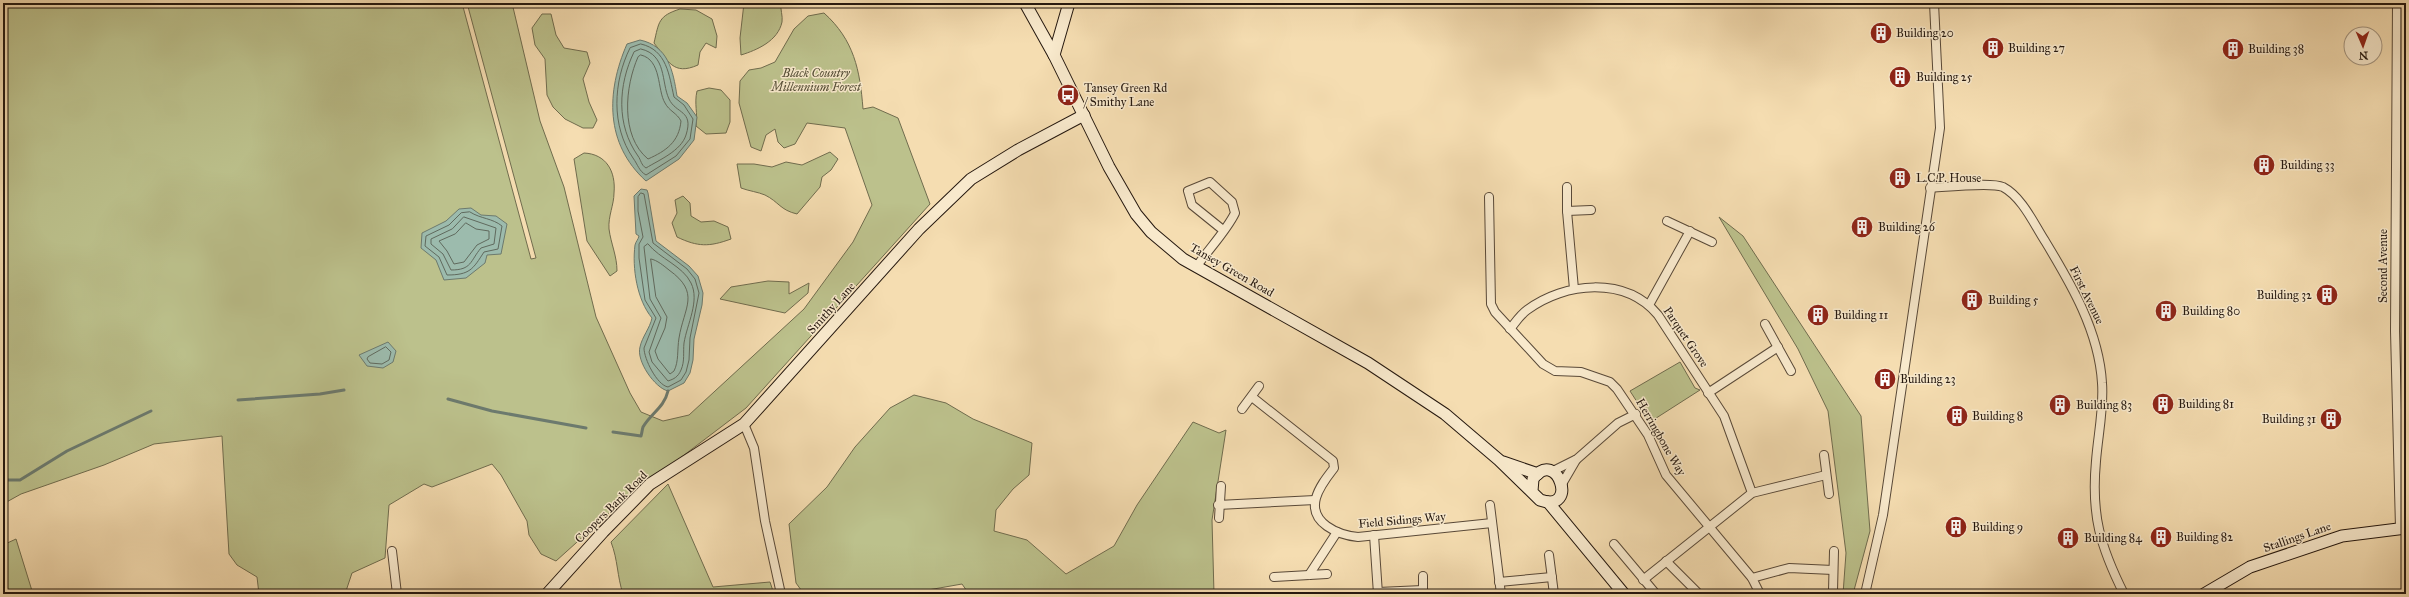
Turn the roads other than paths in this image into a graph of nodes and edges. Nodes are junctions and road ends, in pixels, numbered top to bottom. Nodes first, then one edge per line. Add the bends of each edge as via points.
1 (1025, 3) edge
2 (1069, 3) edge
3 (1934, 3) edge
4 (2397, 3) edge
5 (1054, 55) junction
6 (1084, 115) junction
7 (1567, 187) dead end
8 (1930, 188) junction
9 (1489, 197) dead end
10 (1591, 210) dead end
11 (1567, 211) junction
12 (1667, 221) dead end
13 (1223, 230) junction
14 (1690, 231) junction
15 (1712, 242) dead end
16 (1197, 266) junction
17 (1574, 289) junction
18 (1649, 305) junction
19 (1765, 324) dead end
20 (1510, 329) junction
21 (1778, 348) junction
22 (1792, 371) dead end
23 (1259, 386) dead end
24 (1708, 392) junction
25 (1252, 397) junction
26 (1242, 408) dead end
27 (1636, 414) junction
28 (744, 424) junction
29 (1824, 455) dead end
30 (1499, 460) junction
31 (1577, 460) junction
32 (1551, 472) junction
33 (1538, 474) junction
34 (1826, 475) junction
35 (1562, 484) junction
36 (1221, 486) dead end
37 (1532, 491) junction
38 (1752, 493) junction
39 (1829, 494) dead end
40 (1560, 495) junction
41 (1315, 500) junction
42 (1548, 502) junction
43 (1490, 504) dead end
44 (1218, 505) junction
45 (1219, 518) dead end
46 (1566, 522) junction
47 (1492, 523) junction
48 (1709, 526) junction
49 (2403, 528) edge
50 (1337, 532) junction
51 (1374, 535) junction
52 (1614, 544) dead end
53 (392, 551) dead end
54 (1834, 551) dead end
55 (1549, 554) dead end
56 (1666, 561) junction
57 (1833, 570) junction
58 (1327, 574) dead end
59 (1309, 575) junction
60 (1423, 576) dead end
61 (1552, 577) junction
62 (1274, 578) dead end
63 (1752, 578) junction
64 (1643, 580) junction
65 (1499, 582) junction
66 (1833, 591) dead end
67 (1423, 592) edge
68 (1378, 593) edge
69 (397, 594) edge
70 (547, 594) edge
71 (781, 594) edge
72 (1501, 594) edge
73 (1554, 594) edge
74 (1624, 594) edge
75 (1656, 594) edge
76 (1699, 594) edge
77 (1760, 594) edge
78 (1865, 594) edge
79 (2124, 594) edge
80 (2204, 594) edge

1 - 5 street, Tansey Green Road
2 - 5 street
3 - 8 street via 1940,128
4 - 49 street, Second Avenue via 2395,331
5 - 6 street, Tansey Green Road
6 - 16 street, Tansey Green Road via 1109,167 1136,214 1151,232 1183,259
6 - 28 street, Smithy Lane via 1018,150 971,179 919,229
7 - 11 street
8 - 78 street via 1883,515
8 - 79 street, First Avenue via 1996,185 2009,191 2020,202 2081,305 2097,352 2102,382 2094,487 2096,516 2105,555
9 - 20 street, Herringbone Way via 1491,304
10 - 11 street
11 - 17 street
12 - 14 street
13 - 13 street via 1235,213 1232,202 1210,182 1188,191 1192,205
13 - 16 street
14 - 15 street
14 - 18 street
16 - 30 street, Tansey Green Road via 1368,363 1445,414
17 - 18 street, Parquet Grove via 1597,287 1622,291 1636,296
17 - 20 street, Parquet Grove via 1562,292 1530,308
18 - 24 street, Parquet Grove
19 - 21 street
20 - 27 street, Herringbone Way via 1543,364 1555,371 1581,372 1610,382
21 - 22 street
21 - 24 street
23 - 25 street
24 - 38 street, Parquet Grove via 1724,416
25 - 26 street
25 - 41 street via 1333,461 1334,468
27 - 31 street via 1618,423
27 - 48 street, Herringbone Way via 1666,474
28 - 70 street, Coopers Bank Road via 650,484 602,532
28 - 71 street via 754,448 765,521
29 - 34 street
30 - 33 street, Tansey Green Road
30 - 37 street, Tansey Green Road
31 - 32 street
31 - 35 street
32 - 33 street, Tansey Green Road
32 - 35 street via 1560,478
33 - 37 street via 1532,483
34 - 38 street
34 - 39 street
35 - 40 street, Tansey Green Road
36 - 44 street
37 - 42 street, Tansey Green Road via 1540,500
38 - 48 street
40 - 42 street
40 - 46 street, Tansey Green Road
41 - 44 street
41 - 50 street, Field Sidings Way via 1318,519
42 - 46 street, Tansey Green Road
43 - 47 street
44 - 45 street
46 - 74 street, Tansey Green Road
47 - 51 street, Field Sidings Way
47 - 65 street
48 - 56 street
48 - 63 street, Herringbone Way
49 - 80 street, Stallings Lane via 2342,536 2250,567
50 - 51 street, Field Sidings Way via 1344,536
50 - 59 street
51 - 68 street
52 - 64 street
53 - 69 street
54 - 57 street
55 - 61 street
56 - 64 street
56 - 76 street
57 - 63 street via 1789,568
57 - 66 street
58 - 59 street
59 - 62 street
60 - 67 street
61 - 65 street
61 - 73 street
63 - 77 street, Herringbone Way
64 - 75 street
65 - 72 street
67 - 68 street

